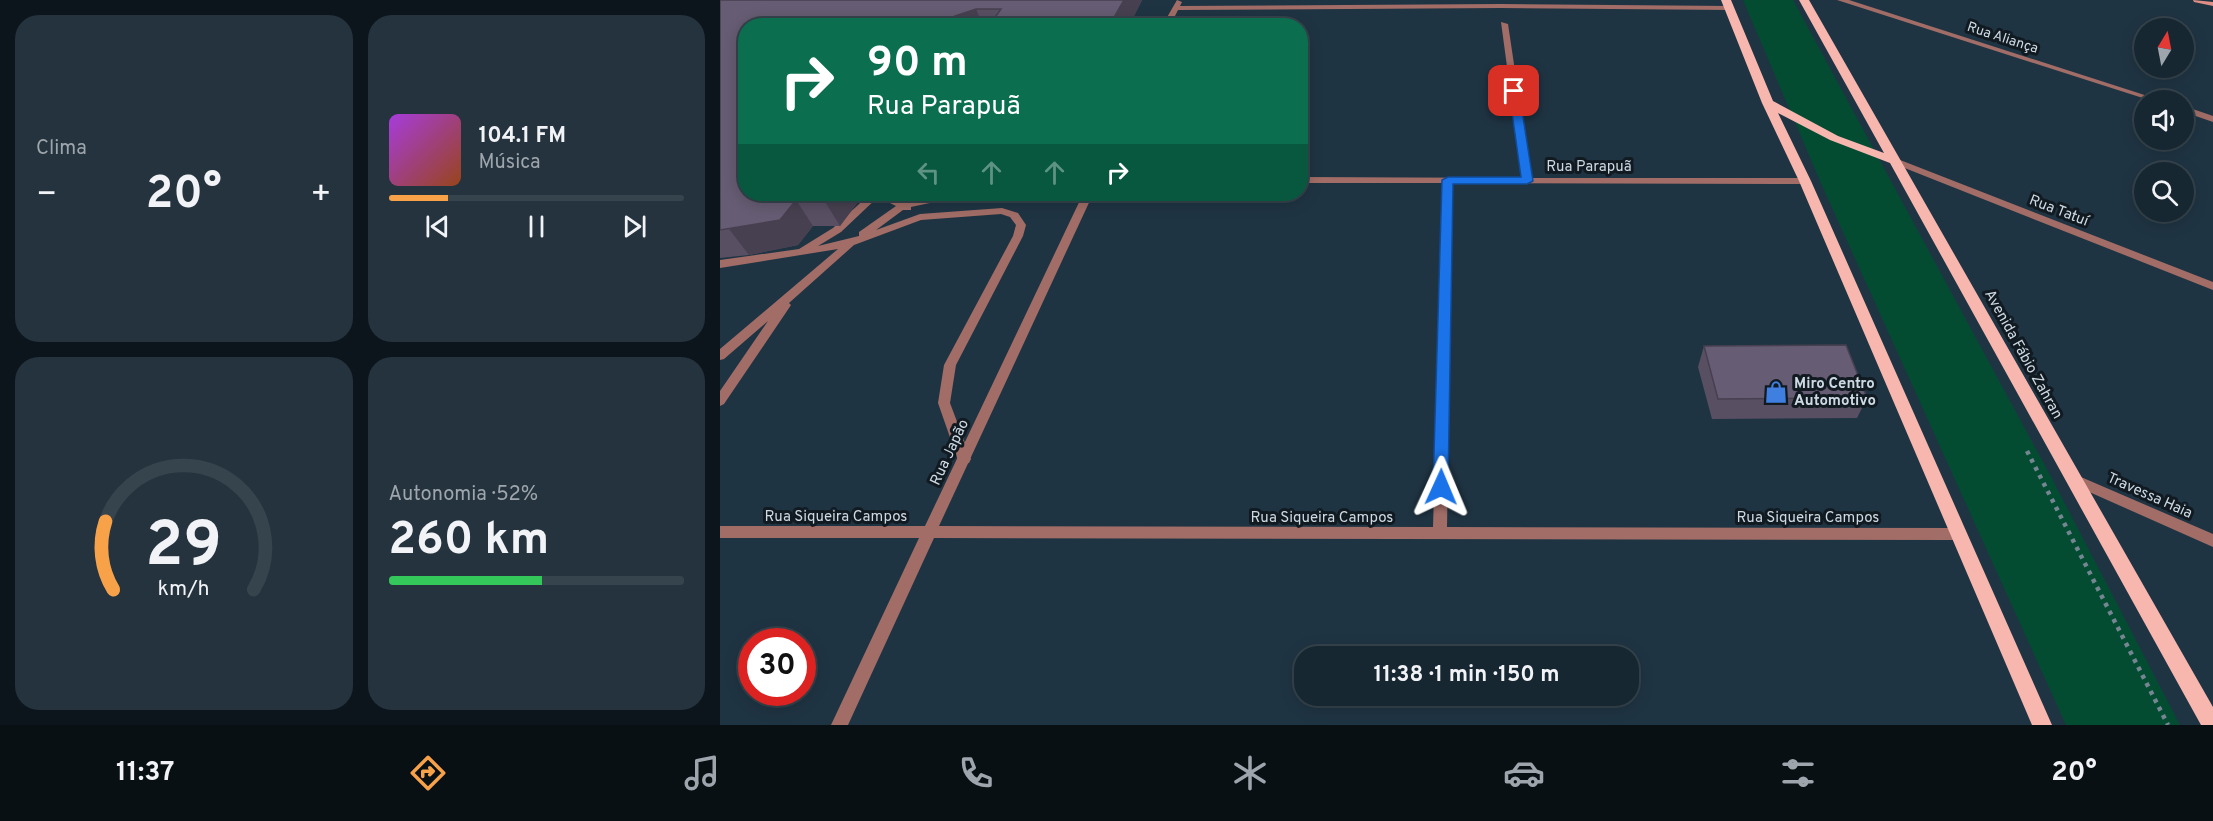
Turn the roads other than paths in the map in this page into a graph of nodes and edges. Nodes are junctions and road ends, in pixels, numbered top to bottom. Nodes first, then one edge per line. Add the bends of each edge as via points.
1 (1804, 0) edge
2 (1841, 0) edge
3 (2197, 0) edge
4 (1501, 3) edge
5 (1177, 4) edge
6 (1728, 4) edge
7 (2213, 4) edge
8 (1170, 18) edge
9 (1504, 24) dead end
10 (2134, 93) edge
11 (1768, 104) junction
12 (2194, 112) edge
13 (2213, 119) edge
14 (1895, 161) junction
15 (1308, 180) edge
16 (1448, 180) junction
17 (1527, 181) junction
18 (1805, 181) junction
19 (868, 201) edge
20 (891, 201) edge
21 (924, 201) edge
22 (1085, 201) edge
23 (904, 205) junction
24 (920, 217) junction
25 (853, 242) junction
26 (797, 254) junction
27 (720, 264) edge
28 (2213, 286) edge
29 (794, 292) junction
30 (720, 356) edge
31 (720, 401) edge
32 (964, 459) junction
33 (2074, 479) junction
34 (720, 532) edge
35 (929, 532) junction
36 (1440, 534) junction
37 (1959, 534) junction
38 (2213, 541) edge
39 (839, 725) edge
40 (2042, 725) edge
41 (2212, 725) edge

1 - 14 main road, Avenida Fábio Zahran
2 - 10 street, Rua Aliança
3 - 7 main road
4 - 5 street
4 - 6 street
5 - 8 street
6 - 11 main road
9 - 17 street
11 - 14 main road via 1834,138
11 - 18 main road
12 - 13 street
14 - 28 street, Rua Tatuí
14 - 33 main road, Avenida Fábio Zahran
15 - 16 street, Rua Parapuã
16 - 17 street, Rua Parapuã
16 - 36 street
17 - 18 street, Rua Parapuã
18 - 37 main road
19 - 26 street via 837,230
20 - 23 street
21 - 23 street
22 - 32 street, Rua Japão
23 - 24 street
23 - 25 street
24 - 25 street
24 - 32 street via 1002,211 1014,214 1021,225 950,366 944,403
25 - 26 street
25 - 29 street
26 - 27 street
29 - 30 street
29 - 31 street
32 - 35 street, Rua Japão
33 - 38 street, Travessa Haia
33 - 41 main road, Avenida Fábio Zahran
34 - 35 street, Rua Siqueira Campos
35 - 36 street, Rua Siqueira Campos
35 - 39 street, Rua Japão
36 - 37 street, Rua Siqueira Campos
37 - 40 main road

